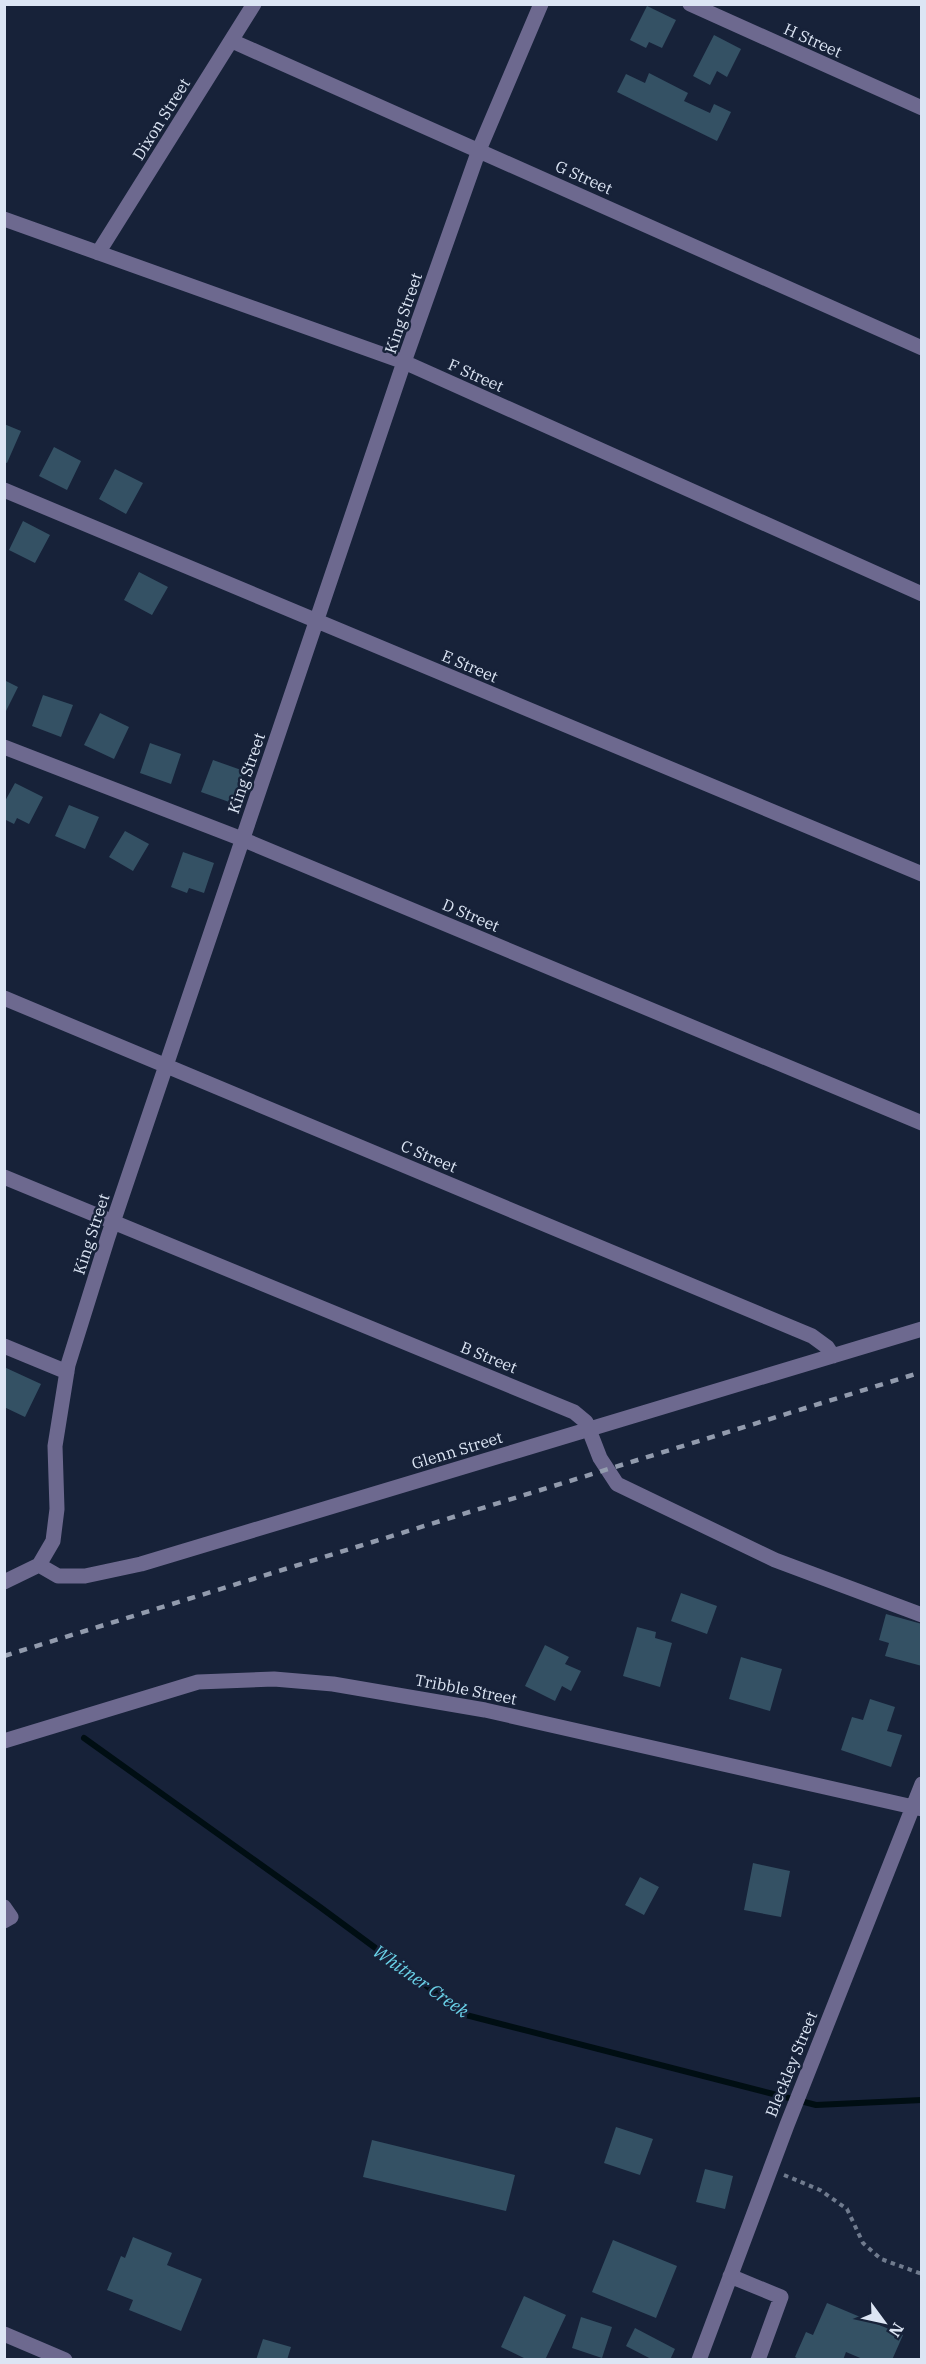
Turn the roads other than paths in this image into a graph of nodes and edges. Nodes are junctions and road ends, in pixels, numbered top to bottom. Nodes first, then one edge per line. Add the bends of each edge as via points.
1 (254, 4) edge
2 (541, 4) edge
3 (690, 4) edge
4 (232, 41) junction
5 (921, 108) edge
6 (479, 150) junction
7 (4, 219) edge
8 (98, 253) junction
9 (921, 348) edge
10 (404, 362) junction
11 (4, 490) edge
12 (921, 594) edge
13 (317, 622) junction
14 (4, 747) edge
15 (242, 838) junction
16 (921, 874) edge
17 (4, 998) edge
18 (167, 1065) junction
19 (921, 1123) edge
20 (4, 1177) edge
21 (113, 1222) junction
22 (921, 1329) edge
23 (4, 1346) edge
24 (833, 1356) junction
25 (67, 1372) junction
26 (590, 1429) junction
27 (39, 1565) junction
28 (4, 1582) edge
29 (921, 1615) edge
30 (4, 1741) edge
31 (921, 1784) edge
32 (917, 1808) edge
33 (4, 1907) edge
34 (4, 1921) edge
35 (730, 2276) junction
36 (4, 2334) edge
37 (65, 2360) edge
38 (699, 2360) edge
39 (758, 2360) edge

1 - 4 street, Dixon Street
2 - 6 street, King Street
3 - 5 street, H Street
4 - 6 street, G Street
4 - 8 street, Dixon Street
6 - 9 street, G Street
6 - 10 street, King Street
7 - 8 street, F Street
8 - 10 street, F Street
10 - 12 street, F Street
10 - 13 street, King Street
11 - 13 street, E Street
13 - 15 street, King Street
13 - 16 street, E Street
14 - 15 street, D Street
15 - 18 street, King Street
15 - 19 street, D Street
17 - 18 street, C Street
18 - 21 street, King Street
18 - 24 street, C Street via 812,1336
20 - 21 street, B Street
21 - 25 street, King Street
21 - 26 street, B Street via 574,1412
22 - 24 street, Glenn Street
23 - 25 street
24 - 26 street, Glenn Street
25 - 27 street, King Street via 55,1446 57,1509 53,1541
26 - 27 street, Glenn Street via 141,1564 76,1576 58,1576
26 - 29 street, B Street via 600,1458 617,1484 775,1560
27 - 28 street
30 - 32 street, Tribble Street via 198,1682 274,1679 333,1684 485,1710
31 - 32 street, Bleckley Street
32 - 35 street, Bleckley Street via 793,2108
33 - 34 street via 11,1917
35 - 38 street, Bleckley Street
35 - 39 street via 781,2297
36 - 37 street

